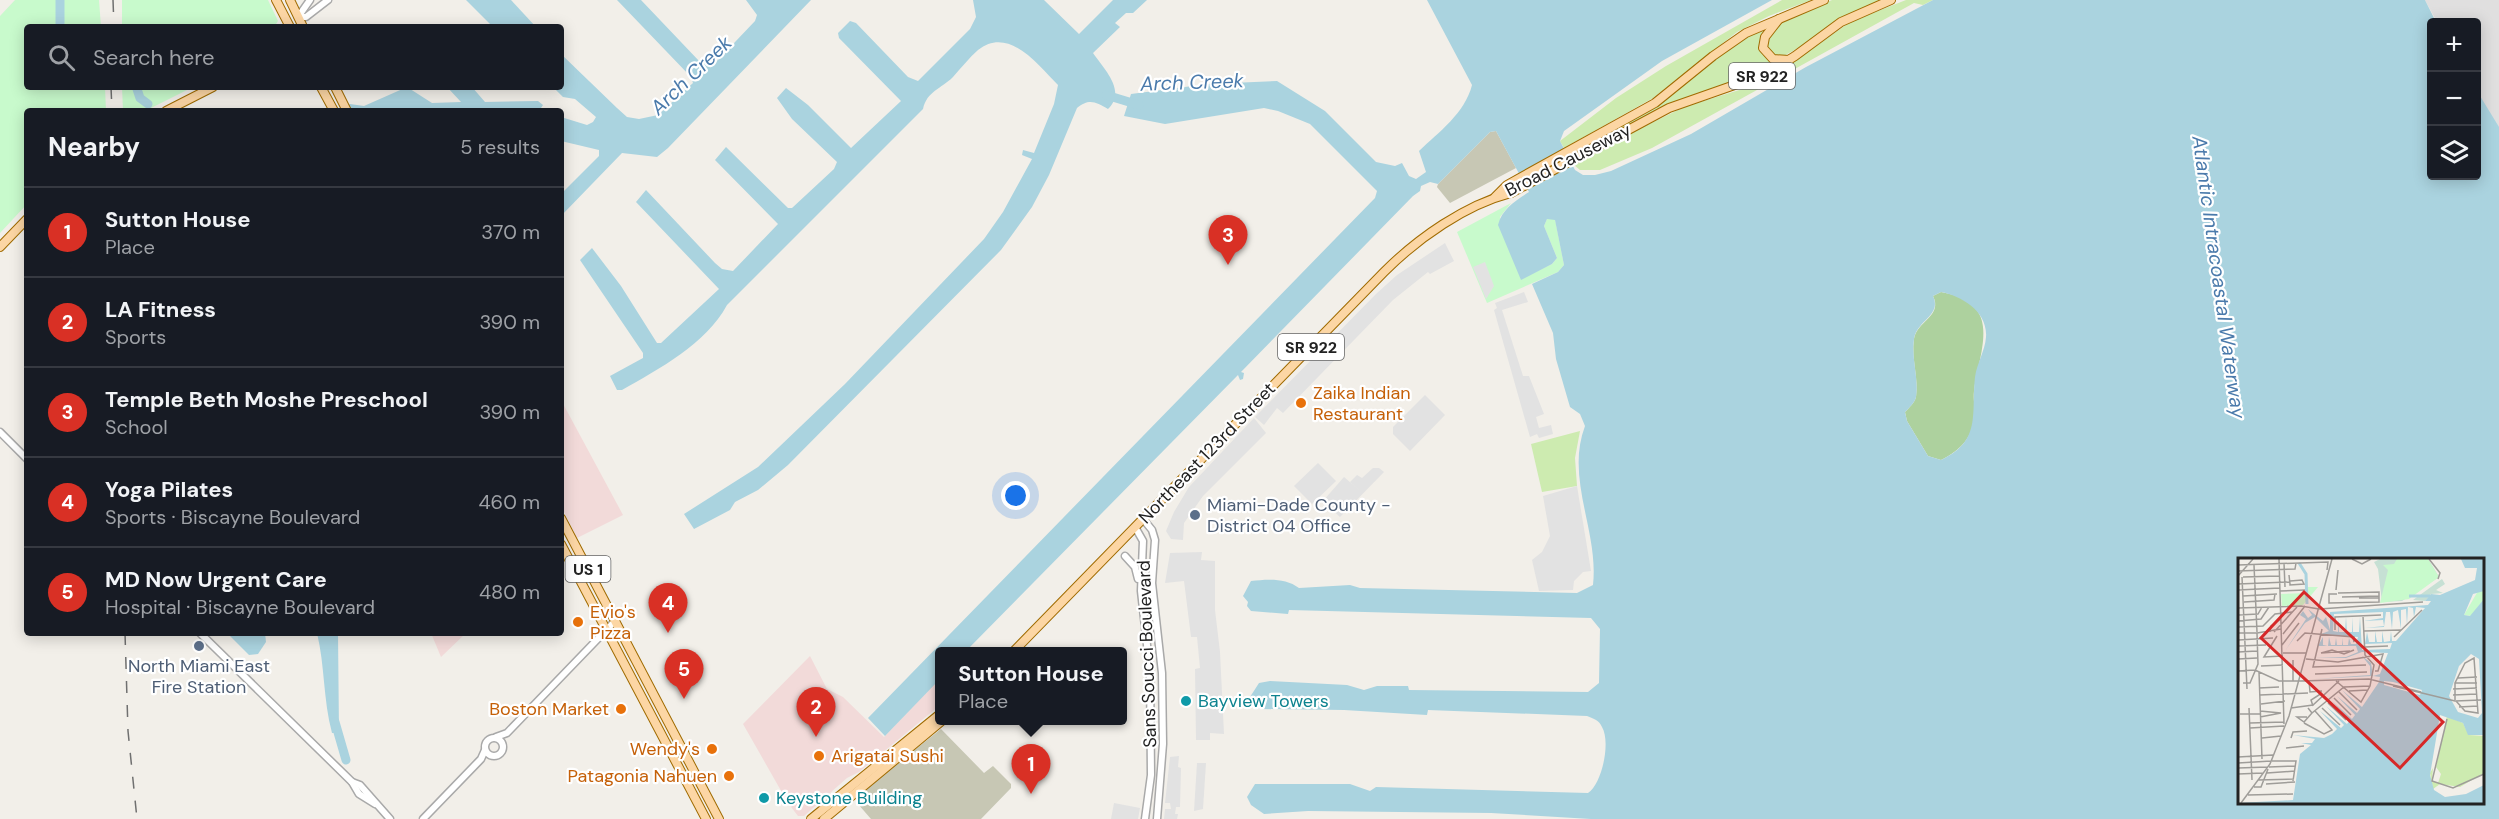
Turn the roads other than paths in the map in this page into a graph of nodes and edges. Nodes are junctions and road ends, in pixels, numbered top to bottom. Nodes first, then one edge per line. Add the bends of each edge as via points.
1 (276, 0) edge
2 (290, 0) edge
3 (310, 0) edge
4 (328, 0) edge
5 (1824, 0) edge
6 (1891, 0) edge
7 (1782, 16) junction
8 (298, 17) junction
9 (288, 24) edge
10 (292, 24) edge
11 (302, 24) edge
12 (1791, 60) junction
13 (207, 90) edge
14 (323, 90) edge
15 (337, 90) edge
16 (172, 108) edge
17 (332, 108) edge
18 (346, 108) edge
19 (1575, 153) junction
20 (1494, 198) junction
21 (24, 222) edge
22 (0, 247) edge
23 (0, 432) edge
24 (24, 456) edge
25 (1143, 519) junction
26 (564, 524) edge
27 (1135, 527) junction
28 (564, 539) edge
29 (574, 543) junction
30 (564, 549) edge
31 (568, 556) junction
32 (1125, 556) dead end
33 (589, 572) junction
34 (1141, 591) junction
35 (615, 621) junction
36 (606, 631) junction
37 (203, 636) edge
38 (1017, 647) edge
39 (935, 718) edge
40 (936, 725) edge
41 (507, 733) junction
42 (496, 737) junction
43 (504, 745) junction
44 (485, 750) junction
45 (898, 752) junction
46 (888, 755) junction
47 (491, 756) junction
48 (481, 759) junction
49 (885, 768) junction
50 (390, 819) edge
51 (423, 819) edge
52 (706, 819) edge
53 (719, 819) edge
54 (811, 819) edge
55 (824, 819) edge
56 (1145, 819) edge
57 (1157, 819) edge

1 - 9 main road
2 - 8 main road
3 - 8 street
4 - 8 street via 306,16
5 - 7 main road, Broad Causeway / SR 922
6 - 12 main road, Broad Causeway / SR 922 via 1840,22
7 - 12 main road via 1765,38 1763,48 1773,59
7 - 19 main road, Broad Causeway / SR 922 via 1728,45 1655,103
8 - 10 main road
8 - 11 main road
12 - 19 main road, Broad Causeway / SR 922 via 1755,79 1669,108
13 - 16 main road
14 - 17 main road
15 - 18 main road
19 - 20 main road, Broad Causeway / SR 922 via 1521,188
19 - 20 main road, Broad Causeway / SR 922 via 1516,180
20 - 25 main road, Northeast 123rd Street / SR 922 via 1399,257
21 - 22 main road
23 - 24 street
25 - 27 main road, Northeast 123rd Street / SR 922
25 - 57 street, Sans Soucci Boulevard via 1155,540 1152,583 1162,673 1163,744
26 - 29 main road, US 1
27 - 34 street, Sans Soucci Boulevard via 1143,544
27 - 38 main road, Northeast 123rd Street / SR 922
28 - 29 main road
29 - 33 main road, US 1
30 - 31 main road, US 1
31 - 33 main road
31 - 36 main road, US 1
32 - 34 street via 1135,567
33 - 35 main road, US 1
34 - 56 street, Sans Soucci Boulevard via 1150,672 1151,775
35 - 36 street
35 - 53 main road, US 1
36 - 41 street
36 - 52 main road, US 1
37 - 50 street via 352,782 360,785
39 - 45 main road
40 - 45 main road
41 - 42 street
41 - 43 street
42 - 43 street
42 - 44 street via 487,740
43 - 47 street via 500,754
44 - 47 street
44 - 48 street
45 - 46 main road
45 - 49 main road
46 - 49 main road
46 - 54 main road
47 - 48 street
48 - 51 street
49 - 55 main road

